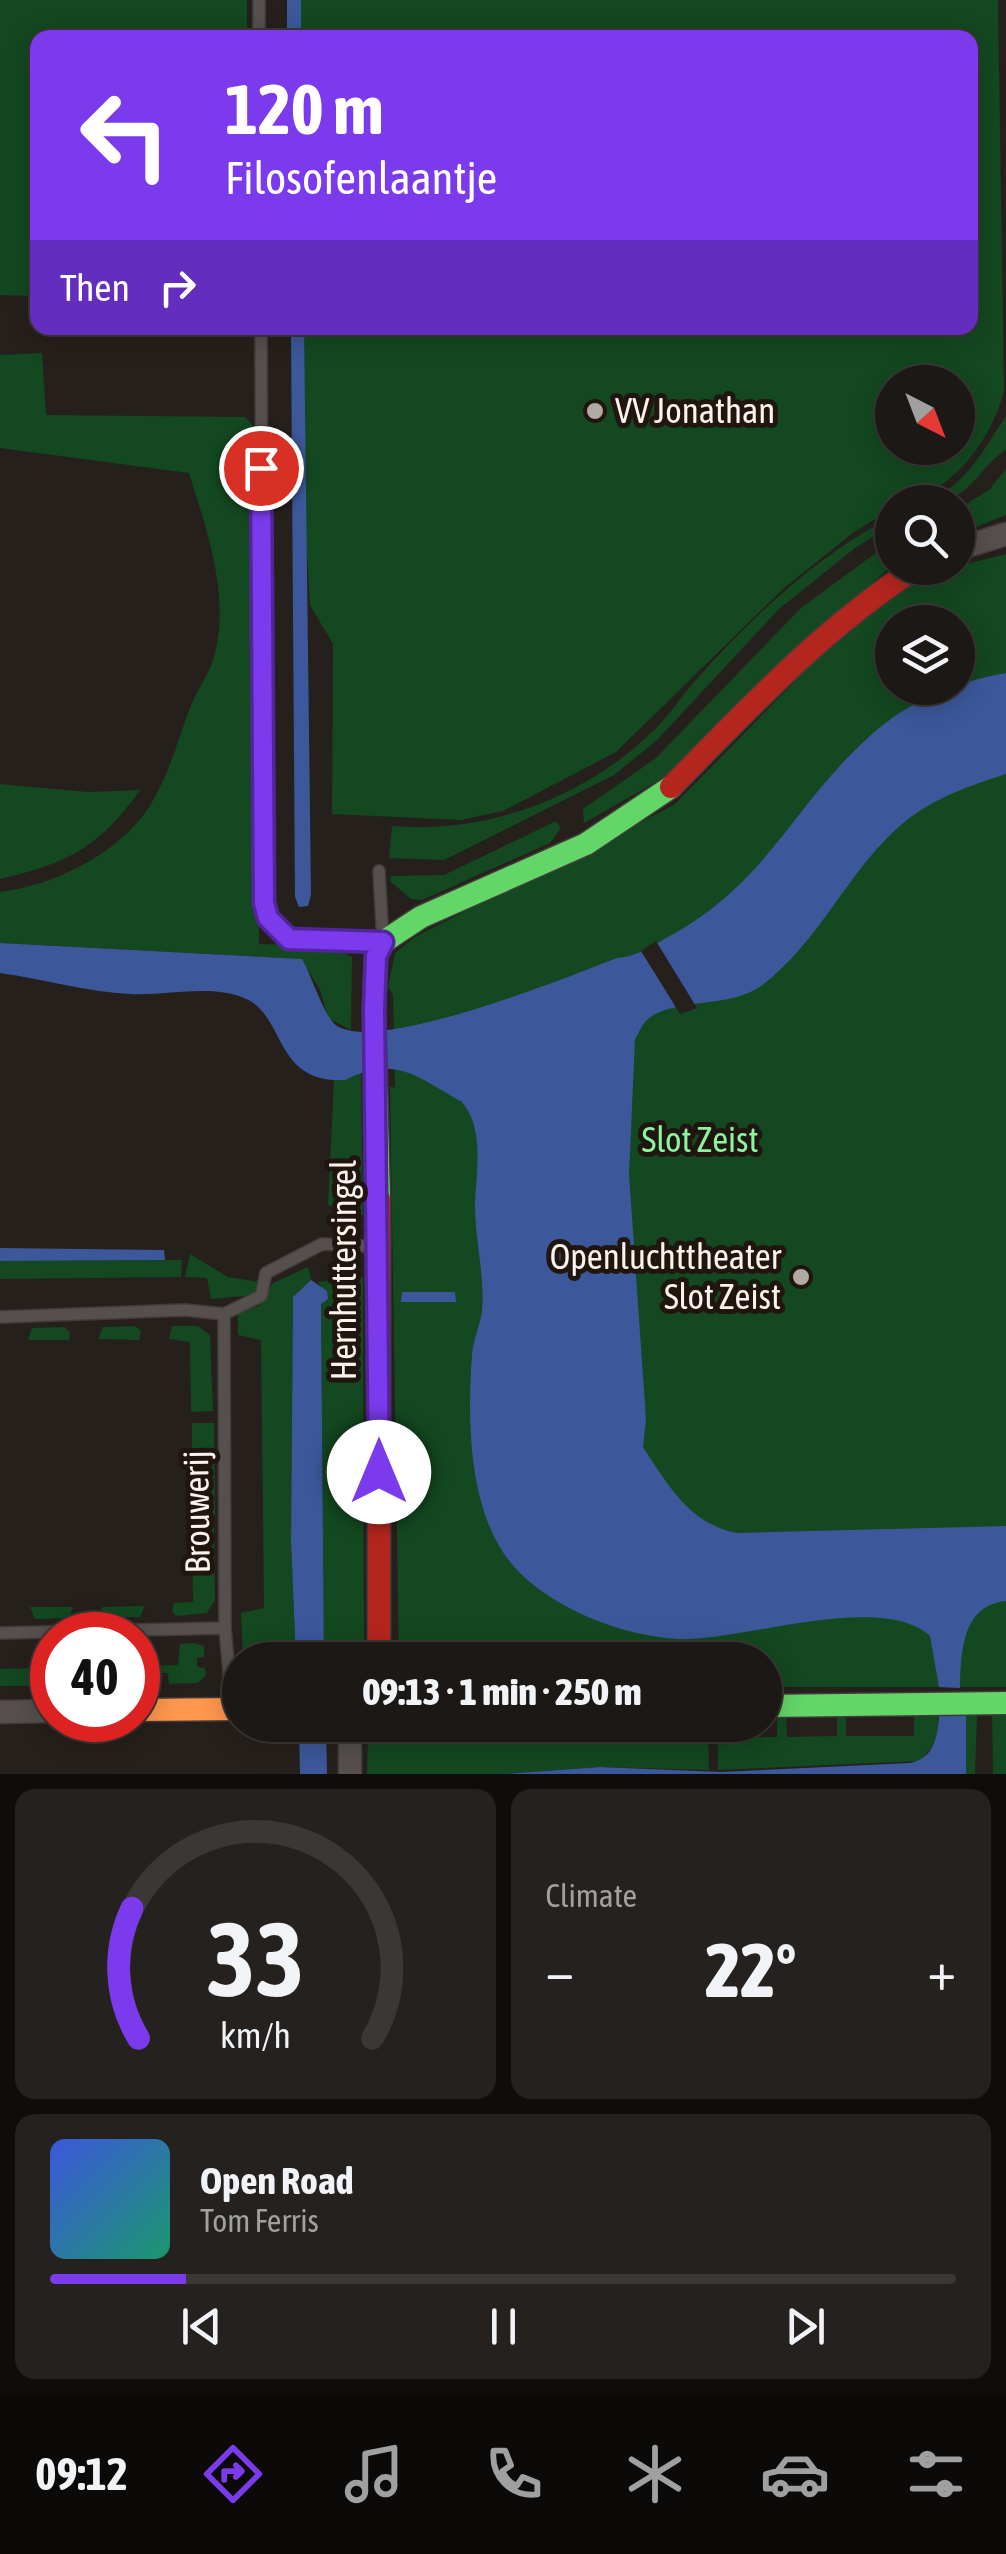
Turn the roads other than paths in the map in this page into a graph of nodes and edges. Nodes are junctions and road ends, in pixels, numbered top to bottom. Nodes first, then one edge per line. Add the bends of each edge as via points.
1 (258, 0) edge
2 (259, 30) edge
3 (260, 335) edge
4 (1006, 534) edge
5 (975, 544) edge
6 (890, 585) edge
7 (379, 870) dead end
8 (383, 942) junction
9 (380, 1246) junction
10 (224, 1314) junction
11 (0, 1317) edge
12 (225, 1628) junction
13 (0, 1633) edge
14 (227, 1642) edge
15 (379, 1642) edge
16 (1006, 1703) edge
17 (782, 1706) edge
18 (160, 1710) edge
19 (222, 1710) edge
20 (30, 1711) edge
21 (0, 1712) edge
22 (350, 1742) edge
23 (350, 1774) edge

1 - 2 lane
3 - 8 lane via 264,903 268,918 289,939
4 - 5 street
6 - 8 street via 799,657 662,796 586,844 421,917
7 - 8 lane, Hernhuttersingel
8 - 9 street, Hernhuttersingel via 376,956 375,1025
9 - 10 lane via 322,1244 266,1274 262,1296
9 - 15 street, Hernhuttersingel
10 - 11 lane
10 - 12 lane, Brouwerij
12 - 13 lane
12 - 14 lane, Brouwerij
16 - 17 street
18 - 19 street
20 - 21 street
22 - 23 street

